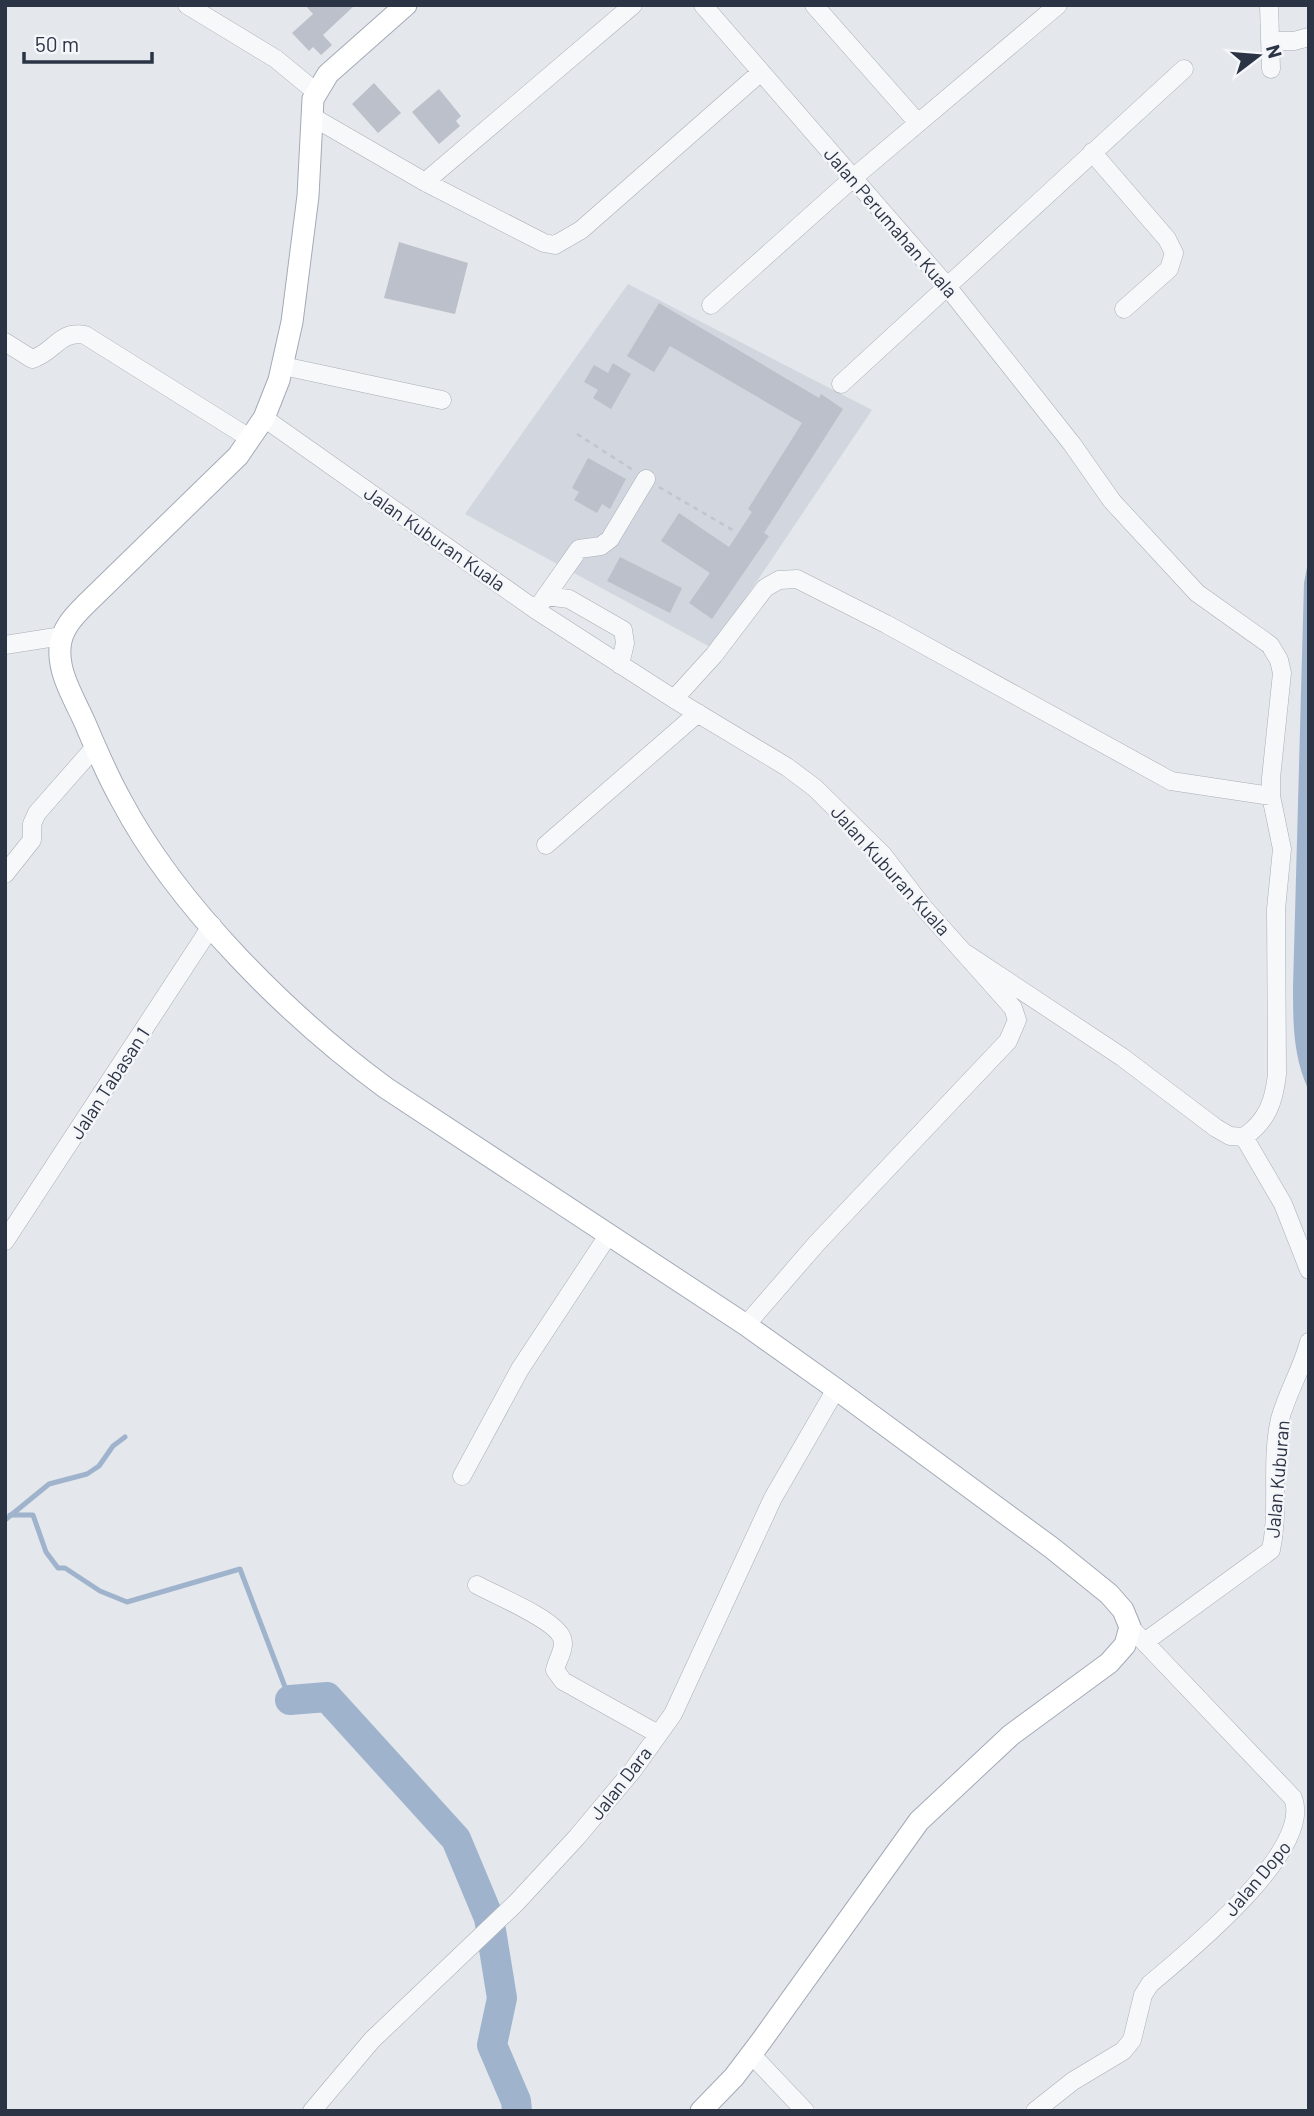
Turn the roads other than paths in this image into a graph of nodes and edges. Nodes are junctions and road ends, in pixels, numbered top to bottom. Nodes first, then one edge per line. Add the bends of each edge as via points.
1 (187, 5) edge
2 (406, 5) edge
3 (633, 5) edge
4 (703, 5) edge
5 (814, 5) edge
6 (1058, 5) edge
7 (1269, 5) edge
8 (1309, 37) edge
9 (1270, 41) junction
10 (1184, 69) dead end
11 (1271, 69) dead end
12 (761, 72) junction
13 (316, 92) junction
14 (311, 116) junction
15 (918, 123) junction
16 (1092, 152) junction
17 (853, 178) junction
18 (425, 182) junction
19 (946, 285) junction
20 (711, 305) dead end
21 (1124, 309) dead end
22 (5, 342) edge
23 (283, 366) junction
24 (841, 384) dead end
25 (442, 400) dead end
26 (264, 418) junction
27 (251, 439) junction
28 (646, 479) dead end
29 (541, 603) junction
30 (62, 636) junction
31 (5, 645) edge
32 (620, 665) junction
33 (674, 699) junction
34 (698, 713) junction
35 (95, 747) junction
36 (1271, 796) junction
37 (546, 845) dead end
38 (5, 874) edge
39 (212, 925) junction
40 (965, 953) junction
41 (1244, 1137) junction
42 (609, 1234) junction
43 (5, 1241) edge
44 (1309, 1270) edge
45 (746, 1325) junction
46 (1309, 1342) edge
47 (836, 1389) junction
48 (462, 1476) dead end
49 (477, 1585) dead end
50 (1138, 1634) junction
51 (658, 1734) junction
52 (751, 2054) junction
53 (312, 2111) edge
54 (701, 2111) edge
55 (805, 2111) edge
56 (1035, 2111) edge

1 - 13 street via 276,59
2 - 13 main road via 328,74
3 - 18 street
4 - 12 street, Jalan Perumahan Kuala
5 - 15 street
6 - 15 street
7 - 9 street
8 - 9 street
9 - 11 street
10 - 16 street
12 - 17 street, Jalan Perumahan Kuala
12 - 18 street via 582,230 555,245
13 - 14 main road
14 - 18 street
14 - 23 main road via 305,220
15 - 17 street
16 - 19 street
16 - 21 street via 1174,253 1169,269
17 - 19 street, Jalan Perumahan Kuala
17 - 20 street
19 - 24 street
19 - 36 street, Jalan Perumahan Kuala via 1112,501 1174,570 1212,606 1275,651 1282,673
22 - 27 street via 32,359 61,338 85,335
23 - 25 street
23 - 26 main road
26 - 27 main road
26 - 29 street, Jalan Kuburan Kuala
27 - 30 main road via 78,612
28 - 29 street via 610,539 601,546 579,549
29 - 32 street, Jalan Kuburan Kuala
29 - 32 street via 569,599 623,630
30 - 31 street
30 - 35 main road via 60,666
32 - 33 street, Jalan Kuburan Kuala
33 - 34 street, Jalan Kuburan Kuala
33 - 36 street via 714,656 765,588 779,580 797,579 1164,778
34 - 37 street
34 - 40 street, Jalan Kuburan Kuala via 788,766 816,788 883,855
35 - 38 street via 37,813 32,840
35 - 39 main road via 138,830
36 - 41 street, Jalan Perumahan Kuala via 1282,849 1276,909 1277,1074 1268,1113
39 - 42 main road via 295,1011 363,1071
39 - 43 street, Jalan Tabasan 1
40 - 41 street via 1122,1057 1216,1128
40 - 45 street, Jalan Kuburan Kuala via 1013,1008 1016,1030
41 - 44 street via 1283,1204
42 - 45 main road
42 - 48 street via 520,1369
45 - 47 main road
46 - 50 street, Jalan Kuburan via 1280,1419 1271,1550
47 - 50 main road via 1090,1578 1123,1610
47 - 51 street, Jalan Dara via 774,1498 673,1714
49 - 51 street via 550,1624 561,1636 563,1647 555,1670 563,1681
50 - 52 main road via 1109,1663 994,1749 919,1821
50 - 56 street, Jalan Dopo via 1293,1798 1298,1815 1281,1854 1242,1899 1150,1984 1143,1994 1132,2040 1123,2051
51 - 53 street, Jalan Dara via 577,1837 475,1944 372,2039
52 - 54 main road
52 - 55 street

